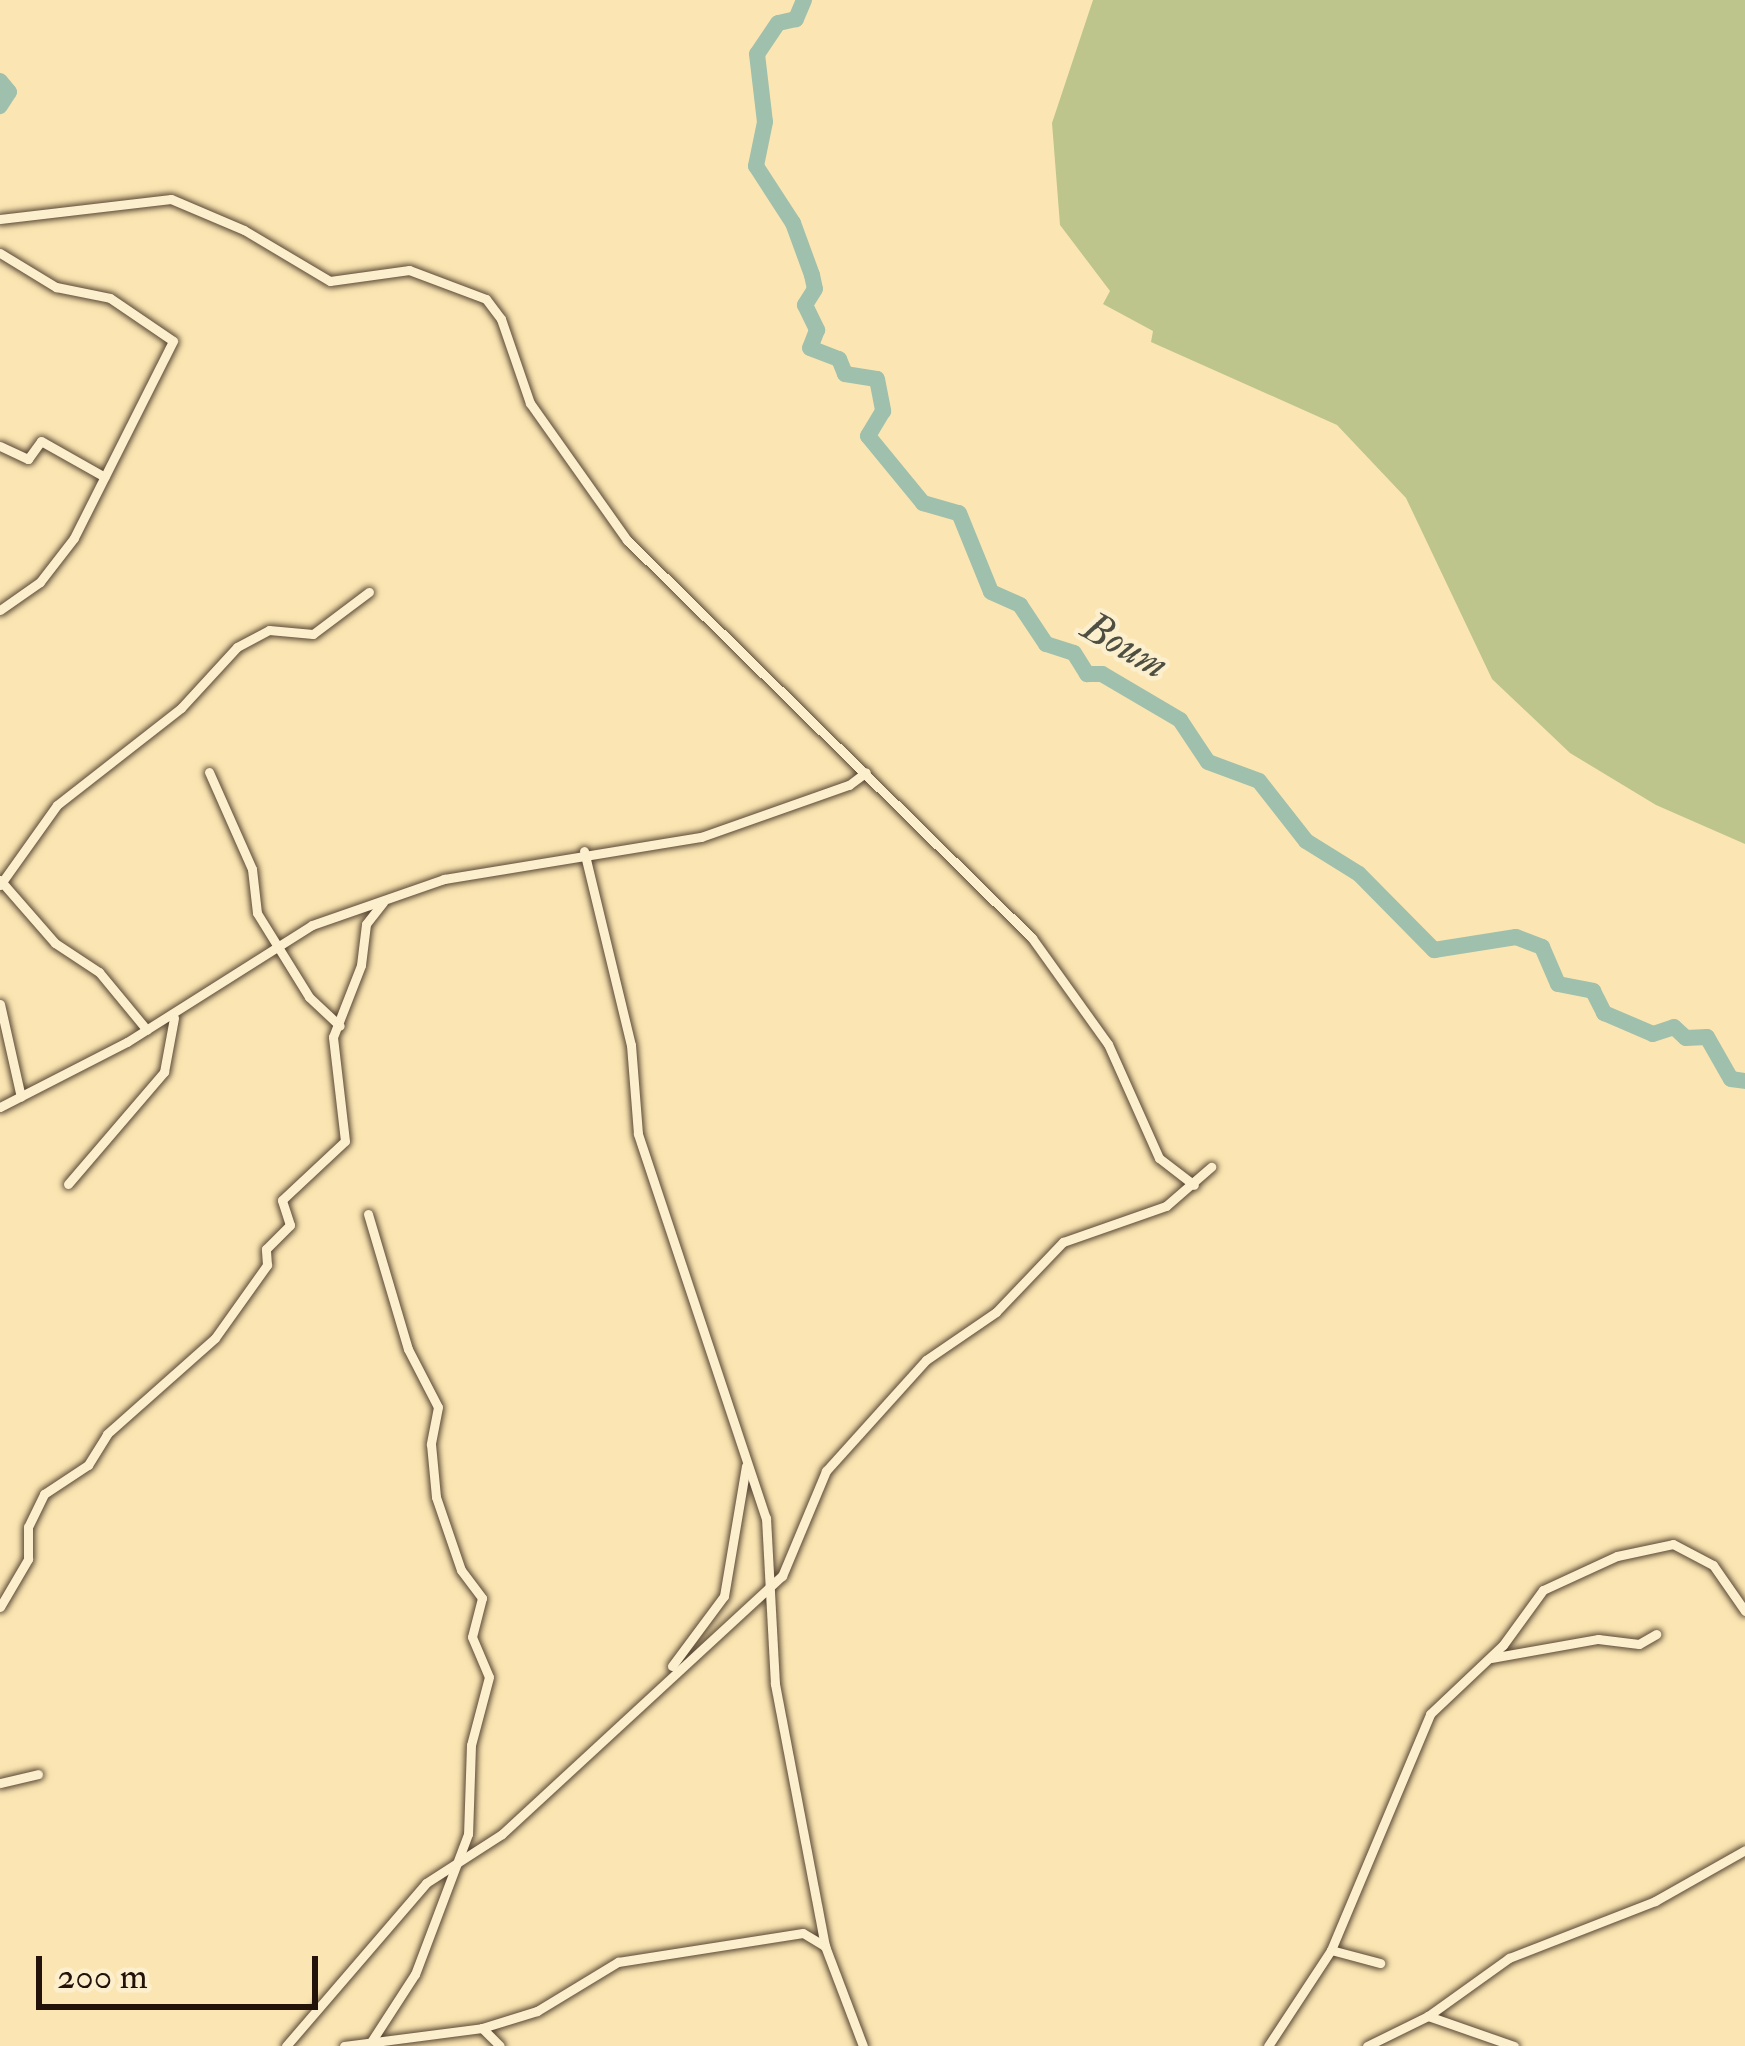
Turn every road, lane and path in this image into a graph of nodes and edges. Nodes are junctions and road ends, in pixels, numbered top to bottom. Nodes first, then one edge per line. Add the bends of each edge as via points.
1 (0, 219) edge
2 (0, 253) edge
3 (0, 446) edge
4 (105, 477) junction
5 (369, 592) dead end
6 (0, 610) edge
7 (209, 772) dead end
8 (866, 772) junction
9 (584, 850) junction
10 (1, 883) edge
11 (383, 902) junction
12 (280, 947) junction
13 (0, 1004) edge
14 (175, 1014) junction
15 (340, 1025) junction
16 (147, 1030) junction
17 (21, 1096) junction
18 (0, 1107) edge
19 (1211, 1167) dead end
20 (68, 1184) dead end
21 (1194, 1185) junction
22 (368, 1214) dead end
23 (743, 1450) junction
24 (767, 1587) junction
25 (0, 1607) edge
26 (1745, 1610) edge
27 (1656, 1634) dead end
28 (1491, 1658) junction
29 (671, 1672) junction
30 (38, 1774) dead end
31 (0, 1783) edge
32 (1745, 1850) edge
33 (459, 1858) junction
34 (821, 1919) junction
35 (810, 1935) junction
36 (825, 1946) junction
37 (1331, 1950) junction
38 (1380, 1963) dead end
39 (1427, 2016) junction
40 (482, 2028) junction
41 (371, 2042) junction
42 (436, 2042) edge
43 (286, 2046) edge
44 (344, 2046) edge
45 (500, 2046) edge
46 (862, 2046) edge
47 (1268, 2046) edge
48 (1367, 2046) edge
49 (1514, 2046) edge

1 - 8 street via 171,199 330,281 409,270 486,299 502,319 530,403 627,540
2 - 4 street via 56,287 110,298 173,341
3 - 4 street via 28,459 41,441
4 - 6 street via 50,570
5 - 10 street via 313,634 269,630 237,647 182,708 57,805
7 - 12 street via 252,868 257,914
8 - 9 street via 701,837
8 - 21 street via 1032,938 1108,1044 1159,1158
9 - 11 street via 444,878
9 - 23 street via 631,1045 638,1134
10 - 16 street via 55,943 99,972
11 - 12 street via 312,925
11 - 15 street via 366,924
12 - 14 street
12 - 15 street via 309,997
13 - 17 street
14 - 16 street
14 - 20 street via 164,1072
15 - 25 street via 333,1056 345,1141 282,1200 290,1225 266,1250 267,1265 215,1338 106,1434 88,1465 44,1494 28,1527 28,1559
16 - 17 street
17 - 18 street
19 - 21 street
21 - 24 street via 1166,1206 1063,1242 996,1312 926,1360 826,1471 782,1576
22 - 33 street via 408,1349 438,1408 431,1444 441,1516 461,1570 482,1598 472,1636 489,1677 471,1745 473,1812
23 - 24 street via 766,1518
23 - 29 street via 746,1480 724,1597
24 - 29 street
24 - 34 street via 775,1684
26 - 28 street via 1699,1554 1658,1544 1543,1590
27 - 28 street via 1639,1644 1583,1640
28 - 37 street via 1442,1700 1414,1742 1394,1814
29 - 33 street via 620,1730 502,1834
30 - 31 street
32 - 39 street via 1655,1901 1509,1958
33 - 41 street via 415,1974
33 - 43 street via 426,1883
34 - 35 street
34 - 36 street
35 - 36 street
35 - 40 street via 609,1964 537,2011
36 - 46 street
37 - 38 street
37 - 47 street
39 - 48 street
39 - 49 street
40 - 42 street
40 - 45 street
41 - 42 street
41 - 44 street

